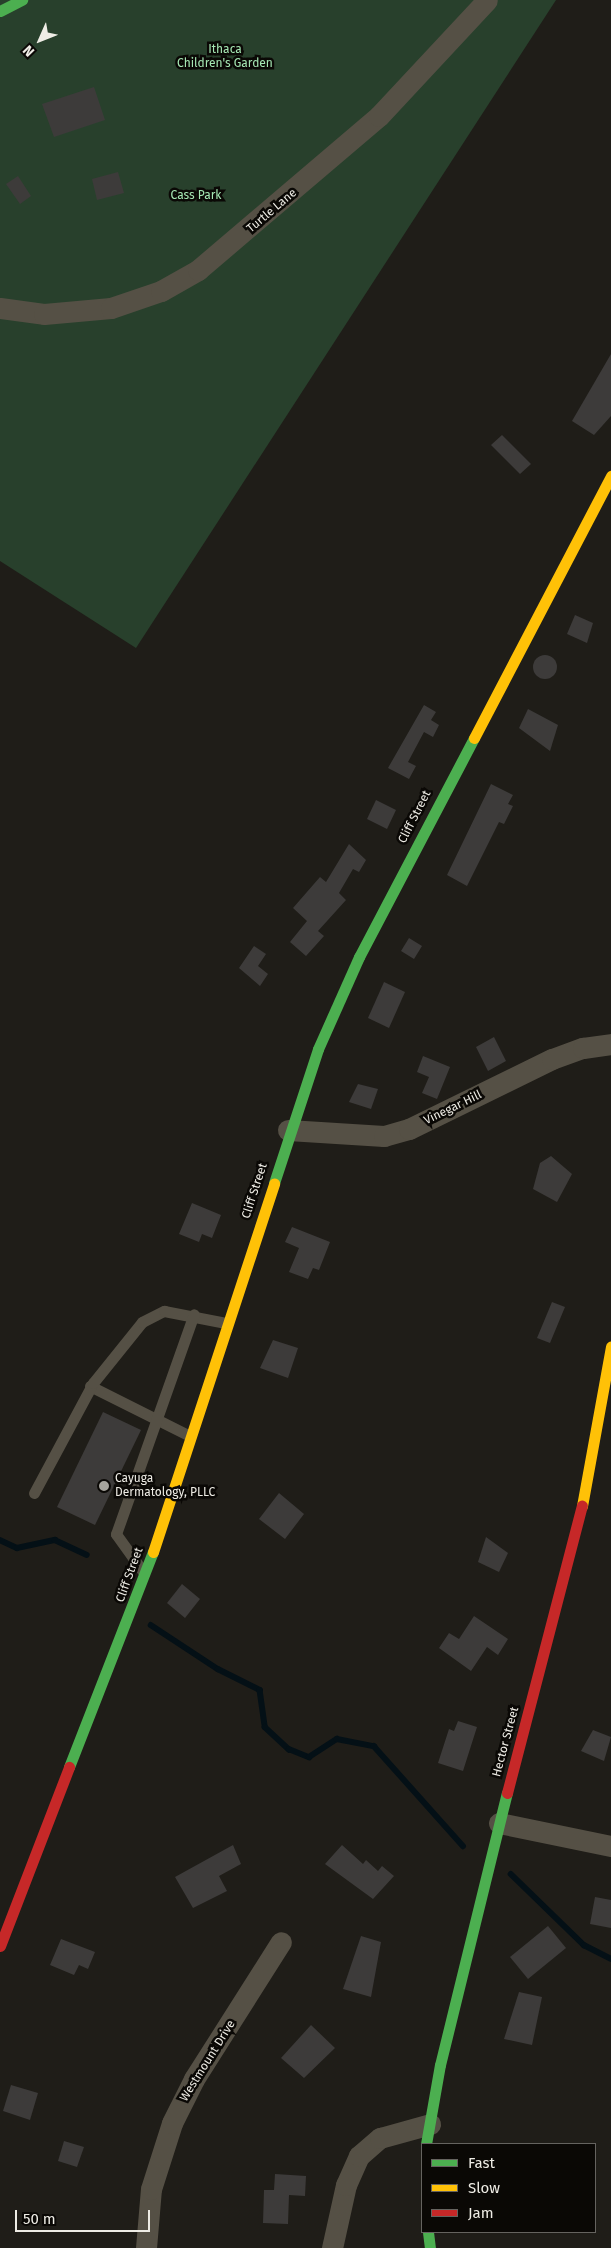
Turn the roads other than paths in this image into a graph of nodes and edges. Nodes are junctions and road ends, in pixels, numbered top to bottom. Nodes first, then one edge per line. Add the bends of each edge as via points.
1 (22, 0) edge
2 (487, 0) edge
3 (0, 11) edge
4 (0, 308) edge
5 (611, 476) edge
6 (611, 1044) edge
7 (288, 1130) junction
8 (194, 1314) junction
9 (226, 1323) junction
10 (611, 1347) edge
11 (90, 1386) junction
12 (159, 1421) junction
13 (190, 1436) junction
14 (34, 1493) dead end
15 (145, 1574) junction
16 (499, 1823) junction
17 (611, 1846) edge
18 (281, 1942) dead end
19 (0, 1946) edge
20 (428, 2134) edge
21 (428, 2233) edge
22 (146, 2248) edge
23 (332, 2248) edge
24 (430, 2248) edge

1 - 3 main road
2 - 4 street, Turtle Lane via 379,116 198,270 161,291 111,308 44,314
5 - 7 main road, Cliff Street via 359,957
6 - 7 street, Vinegar Hill via 583,1048 552,1059 409,1129 384,1136
7 - 9 main road, Cliff Street
8 - 9 lane
8 - 11 lane via 164,1311 142,1322
8 - 12 lane
9 - 13 main road, Cliff Street
10 - 16 main road, Hector Street via 583,1501
11 - 12 lane
11 - 14 lane
12 - 13 lane
12 - 15 lane via 116,1534
13 - 15 main road, Cliff Street
15 - 19 main road, Cliff Street
16 - 17 street
16 - 20 main road, Hector Street
18 - 22 street, Westmount Drive via 194,2080 172,2123 151,2190
20 - 23 street via 380,2138 359,2156 346,2185
21 - 24 main road

